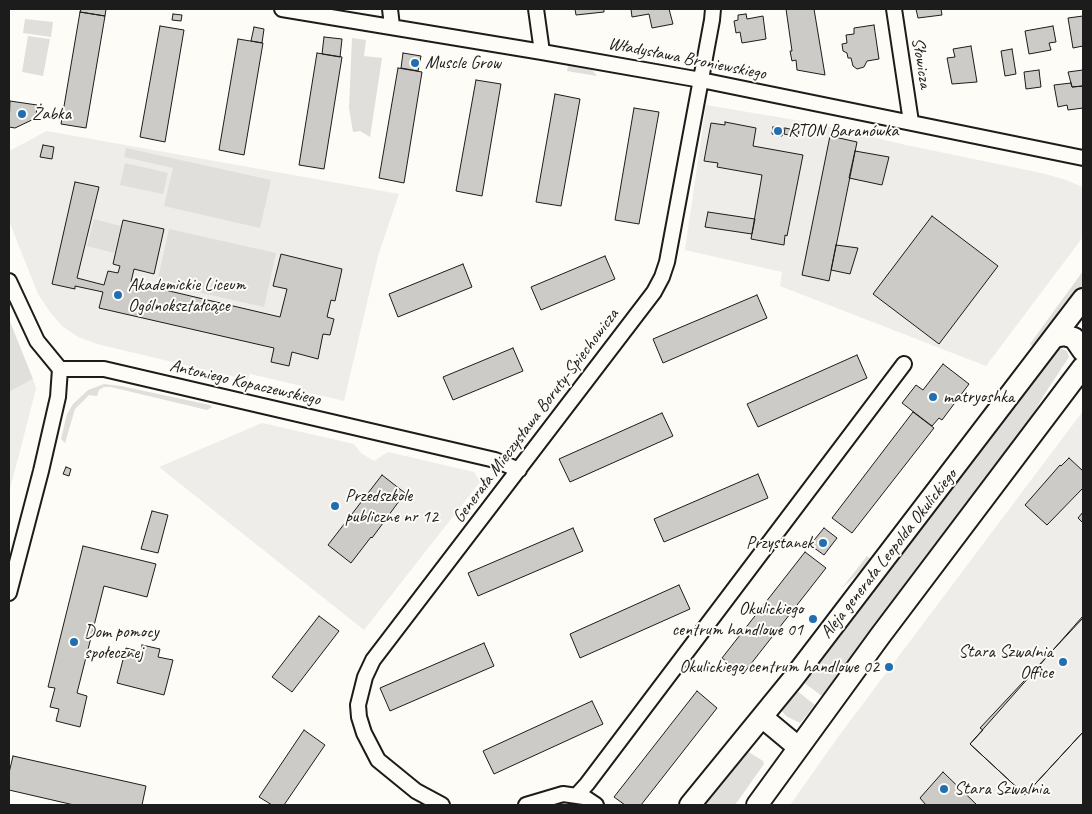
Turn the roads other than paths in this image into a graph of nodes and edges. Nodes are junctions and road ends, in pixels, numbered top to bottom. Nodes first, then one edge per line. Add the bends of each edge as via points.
1 (282, 9) edge
2 (390, 9) edge
3 (536, 9) edge
4 (713, 9) edge
5 (894, 9) edge
6 (392, 26) junction
7 (542, 52) junction
8 (701, 80) junction
9 (911, 122) junction
10 (1083, 158) edge
11 (9, 281) edge
12 (1083, 299) edge
13 (1056, 337) junction
14 (1083, 351) edge
15 (904, 364) dead end
16 (1083, 367) edge
17 (60, 369) junction
18 (519, 470) junction
19 (9, 593) edge
20 (762, 717) junction
21 (798, 747) junction
22 (578, 794) junction
23 (442, 805) edge
24 (526, 805) edge
25 (596, 805) edge
26 (690, 805) edge
27 (757, 805) edge

1 - 6 street, Władysława Broniewskiego
2 - 6 street
3 - 7 street
4 - 8 street, Generała Mieczysława Boruty-Spiechowicza
5 - 9 street, Słowicza
6 - 7 street, Władysława Broniewskiego
7 - 8 street, Władysława Broniewskiego
8 - 9 street, Władysława Broniewskiego
8 - 18 street, Generała Mieczysława Boruty-Spiechowicza via 662,277 654,292
9 - 10 street, Władysława Broniewskiego
11 - 17 street via 37,341
12 - 13 main road, Aleja generała Leopolda Okulickiego
13 - 14 main road via 1074,338
13 - 20 main road, Aleja generała Leopolda Okulickiego
15 - 22 street
16 - 21 main road
17 - 18 street, Antoniego Kopaczewskiego via 104,370 496,460
17 - 19 street via 56,406
18 - 23 street, Generała Mieczysława Boruty-Spiechowicza via 374,660 361,690 358,717 378,760 416,791
20 - 21 main road
20 - 26 main road, Aleja generała Leopolda Okulickiego
21 - 27 main road
22 - 24 street via 563,794
22 - 25 street

